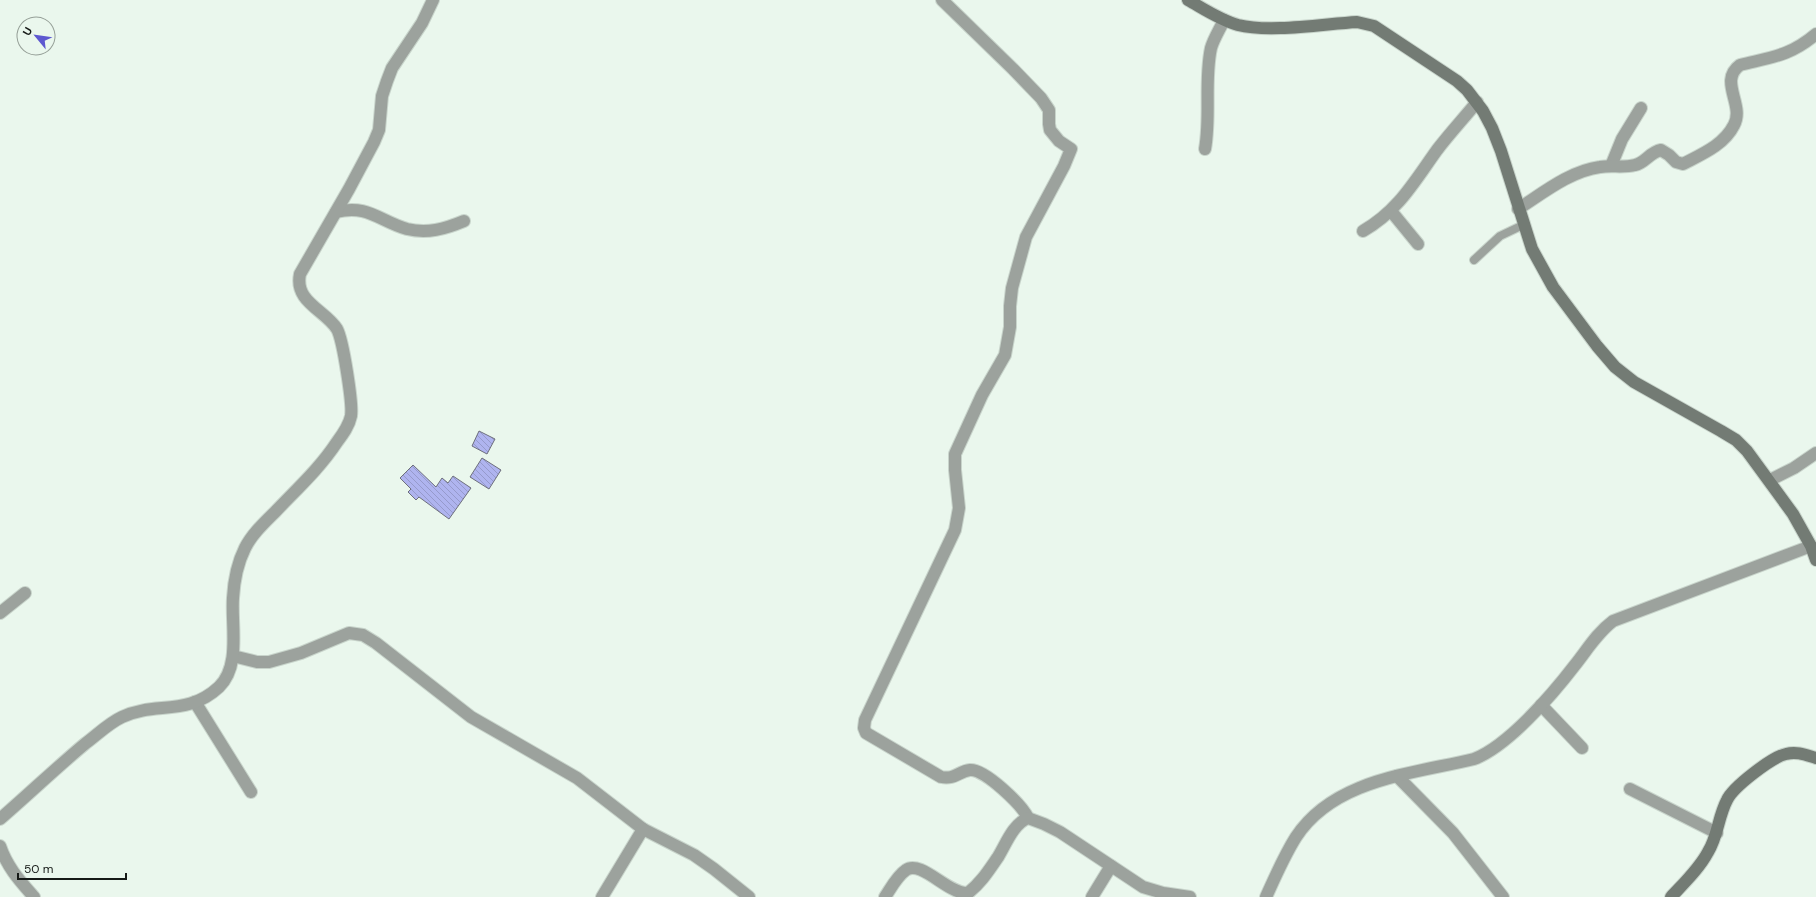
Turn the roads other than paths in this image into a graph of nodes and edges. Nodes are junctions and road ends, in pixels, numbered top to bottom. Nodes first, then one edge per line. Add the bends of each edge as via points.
1 (433, 0) edge
2 (942, 0) edge
3 (1188, 0) edge
4 (1224, 20) junction
5 (1816, 34) edge
6 (1477, 102) junction
7 (1641, 108) dead end
8 (1205, 149) dead end
9 (1611, 166) junction
10 (1518, 209) junction
11 (1391, 211) junction
12 (336, 212) junction
13 (464, 221) dead end
14 (1523, 225) junction
15 (1363, 231) dead end
16 (1418, 244) dead end
17 (1474, 260) dead end
18 (1816, 453) edge
19 (1770, 480) junction
20 (1811, 546) junction
21 (1816, 560) edge
22 (25, 593) dead end
23 (0, 613) edge
24 (233, 656) junction
25 (195, 702) junction
26 (1541, 705) junction
27 (1582, 748) dead end
28 (1816, 758) edge
29 (1397, 776) junction
30 (1630, 789) dead end
31 (251, 792) dead end
32 (1028, 818) junction
33 (0, 819) edge
34 (643, 829) junction
35 (1717, 833) junction
36 (0, 846) edge
37 (1111, 866) junction
38 (34, 897) edge
39 (602, 897) edge
40 (749, 897) edge
41 (885, 897) edge
42 (1092, 897) edge
43 (1190, 897) edge
44 (1266, 897) edge
45 (1503, 897) edge
46 (1671, 897) edge

1 - 12 street via 422,23 392,68 382,96 379,130
2 - 32 street via 1041,98 1048,107 1050,130 1059,141 1071,149 1026,237 1012,288 1010,327 1005,355 955,454 959,508 956,530 865,720 864,728 866,733 941,777 952,778 969,770 980,773 1005,791 1022,807
3 - 4 street
4 - 6 street via 1245,26 1268,28 1366,23 1457,81
4 - 8 street via 1212,46 1209,60 1208,131
5 - 9 street via 1788,53 1740,65 1735,69 1730,79 1737,119 1731,131 1718,144 1683,164 1676,162 1661,150 1653,152 1636,165
6 - 10 street via 1492,128
6 - 11 street
7 - 9 street via 1622,140
9 - 10 street via 1577,173
10 - 14 street
11 - 15 street
11 - 16 street
12 - 13 street via 358,210 407,229 429,231
12 - 24 street via 300,274 299,287 309,303 333,324 341,338 351,399 351,416 345,431 321,464 256,531 242,554 235,577 233,598
14 - 17 lane via 1500,236
14 - 19 street via 1532,249 1553,286 1615,367 1634,382 1736,440
18 - 19 street
19 - 20 street
20 - 21 street
20 - 26 street via 1613,621 1594,639
22 - 23 street
24 - 25 street via 227,676 221,685
24 - 34 street via 269,662 301,653 349,633 363,635 376,642 471,717 577,778
25 - 31 street
25 - 33 street via 139,712 109,724
26 - 27 street
26 - 29 street via 1483,756
28 - 35 street via 1802,753 1785,754 1737,786 1723,808
29 - 44 street via 1339,797 1308,822 1288,850
29 - 45 street via 1453,833
30 - 35 street
32 - 37 street via 1060,832
32 - 41 street via 1019,824 987,873 968,893 958,892 917,867 911,867 903,873
34 - 39 street
34 - 40 street via 694,855
35 - 46 street via 1702,862
36 - 38 street via 19,882
37 - 42 street
37 - 43 street via 1148,889

